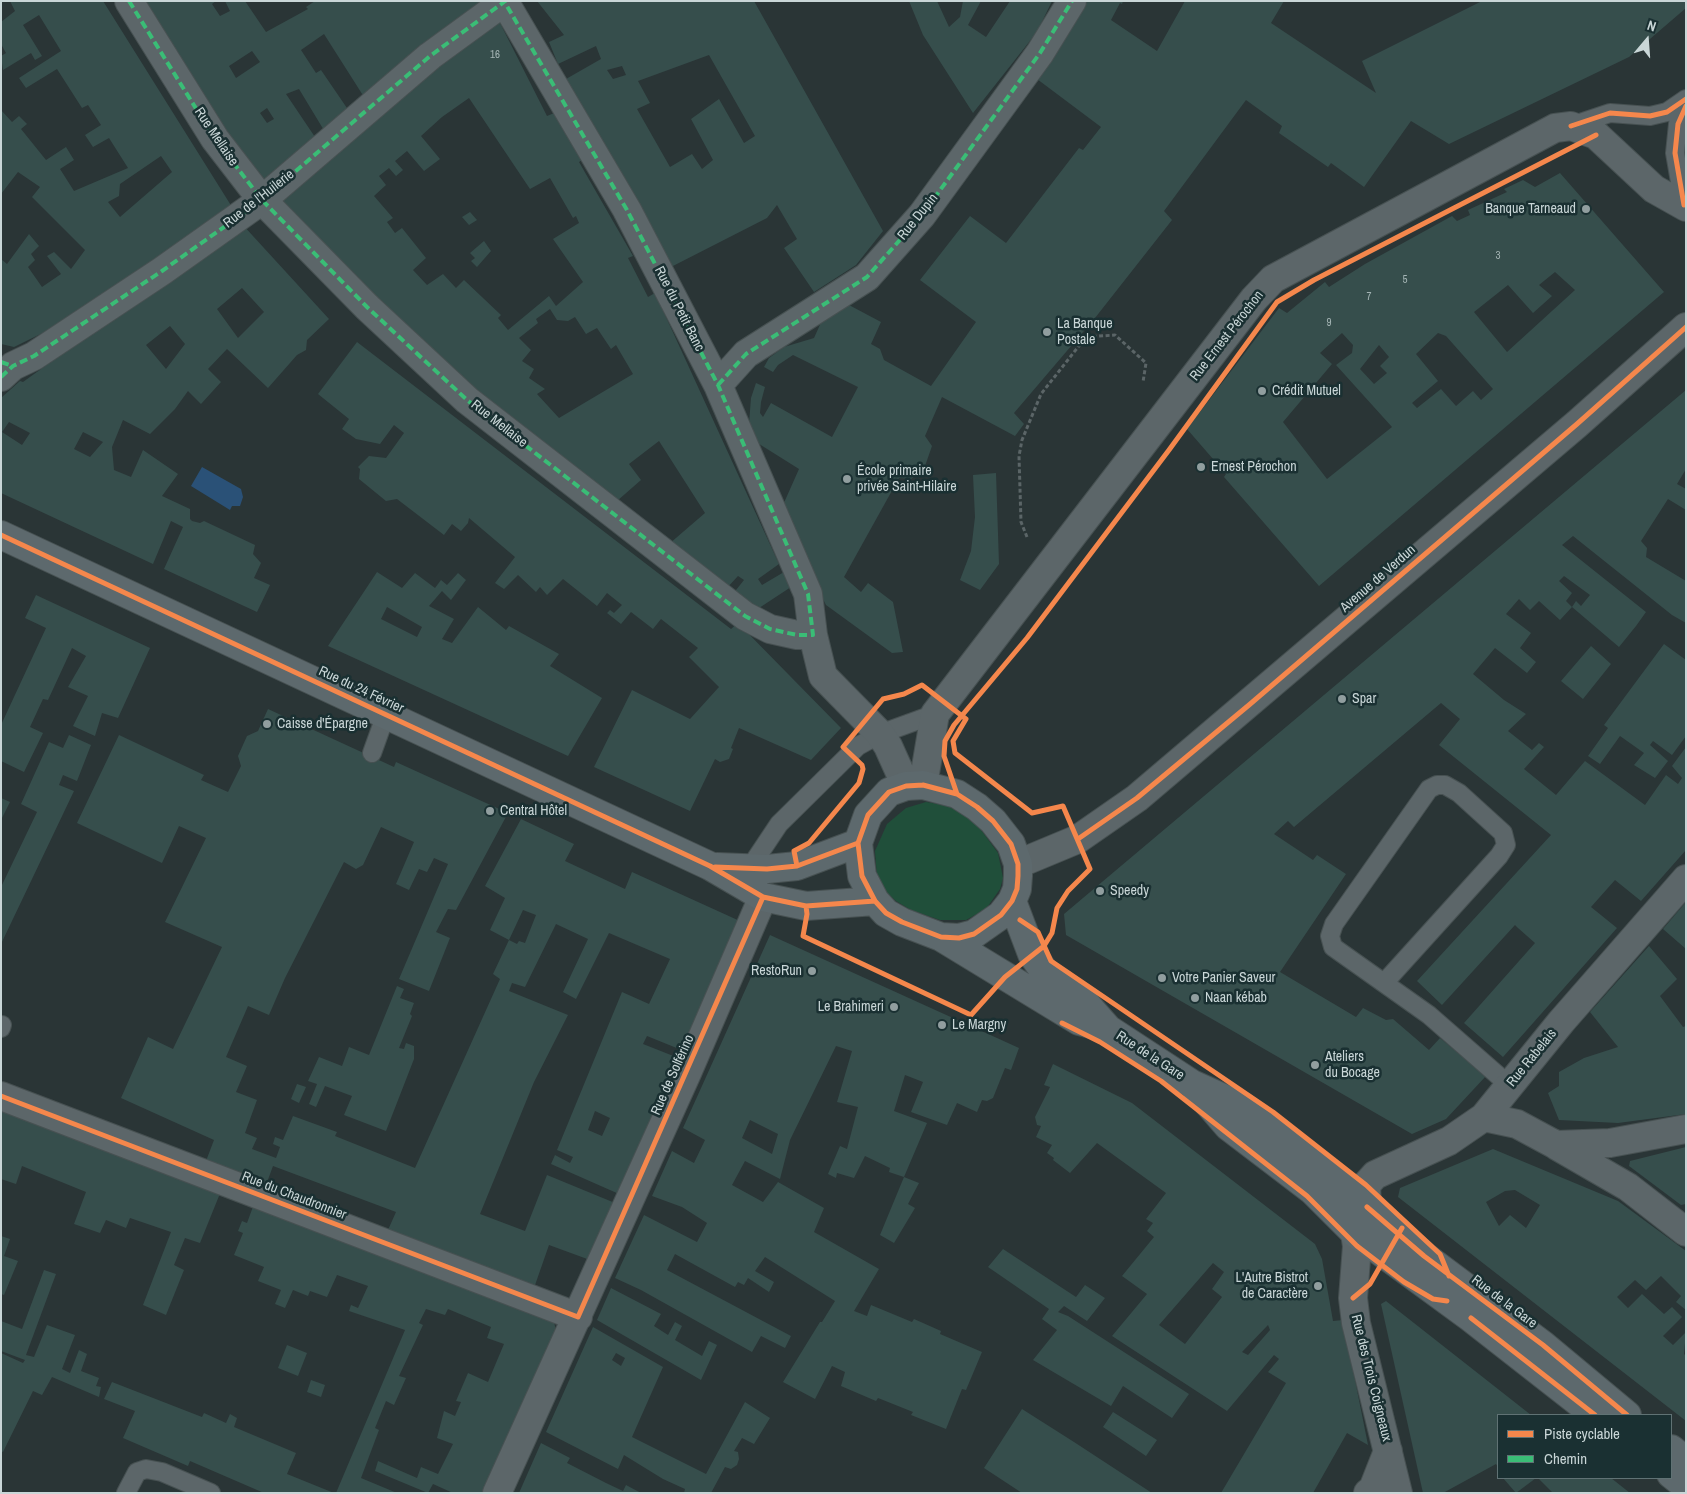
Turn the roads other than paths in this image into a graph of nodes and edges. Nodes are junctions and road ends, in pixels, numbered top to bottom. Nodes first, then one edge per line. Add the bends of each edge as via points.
1 (129, 1) edge
2 (1072, 1) edge
3 (504, 2) edge
4 (1686, 100) edge
5 (1686, 106) edge
6 (1571, 126) junction
7 (262, 200) junction
8 (1685, 206) edge
9 (1686, 327) edge
10 (5, 368) edge
11 (718, 385) junction
12 (1, 535) edge
13 (813, 635) junction
14 (386, 714) junction
15 (935, 714) junction
16 (880, 734) junction
17 (372, 753) dead end
18 (914, 785) junction
19 (858, 843) junction
20 (1018, 864) junction
21 (710, 866) junction
22 (749, 869) junction
23 (1686, 879) edge
24 (763, 897) junction
25 (1012, 900) junction
26 (874, 901) junction
27 (941, 937) junction
28 (1384, 983) junction
29 (1108, 1029) junction
30 (1192, 1084) junction
31 (1509, 1085) junction
32 (1, 1096) edge
33 (1484, 1117) junction
34 (1686, 1129) edge
35 (1556, 1145) junction
36 (1366, 1207) junction
37 (1355, 1232) junction
38 (1686, 1232) edge
39 (578, 1317) junction
40 (1594, 1414) edge
41 (1626, 1414) edge
42 (1388, 1450) junction
43 (1672, 1450) edge
44 (1686, 1460) edge
45 (1672, 1475) edge
46 (1686, 1486) edge
47 (126, 1493) edge
48 (211, 1493) edge
49 (497, 1493) edge
50 (1368, 1493) edge
51 (1398, 1493) edge

1 - 7 street, Rue Mellaise via 216,139
2 - 11 street, Rue Dupin via 1040,53 922,215 867,277 746,354
3 - 7 street, Rue de l'Huilerie via 430,56
3 - 11 street, Rue du Petit Banc via 627,210
4 - 6 lane via 1667,112 1650,116 1610,113
5 - 8 lane via 1678,124 1675,153
6 - 8 street via 1596,135 1654,190
6 - 15 street, Rue Ernest Pérochon via 1543,133 1273,279 1254,299
7 - 10 street, Rue de l'Huilerie via 34,356
7 - 13 street, Rue Mellaise via 367,306 467,400 745,616 770,629 797,636
9 - 20 street, Avenue de Verdun via 1570,430 1137,798 1078,839
11 - 13 street, Rue du Petit Banc via 808,594
12 - 14 main road, Rue du 24 Février
13 - 16 street via 823,676
14 - 17 lane
14 - 21 main road, Rue du 24 Février
15 - 16 lane
15 - 18 street, Rue Ernest Pérochon
16 - 18 street
16 - 22 lane via 858,746 780,824
18 - 19 main road via 889,792 876,804 868,815
18 - 20 main road via 957,794 977,807 1011,844
19 - 22 main road, Rue du 24 Février via 797,866
19 - 26 main road via 862,876
20 - 25 main road via 1017,889
21 - 22 main road, Rue du 24 Février
21 - 24 main road, Rue du 24 Février
23 - 31 street, Rue Rabelais
24 - 26 main road, Rue du 24 Février via 806,906
24 - 39 street, Rue de Solférino
25 - 27 main road via 1001,915 974,934 959,938
25 - 29 main road, Rue de la Gare via 1032,954 1046,974 1086,1004
26 - 27 main road via 902,922
27 - 29 main road, Rue de la Gare via 1079,1021
28 - 28 lane via 1499,856 1506,844 1503,833 1445,785 1429,789 1334,924 1330,936 1333,948
28 - 31 lane via 1429,1015
29 - 30 main road, Rue de la Gare
30 - 36 main road, Rue de la Gare via 1244,1107
30 - 37 main road, Rue de la Gare via 1228,1126 1312,1190
31 - 33 street, Rue Rabelais
32 - 39 street, Rue du Chaudronnier
33 - 35 street via 1517,1124
33 - 36 street, Rue Rabelais via 1449,1141 1376,1175 1366,1185
34 - 35 street via 1610,1143
35 - 38 street via 1628,1187
36 - 41 main road, Rue de la Gare
37 - 40 main road, Rue de la Gare
37 - 42 street, Rue des Trois Coigneaux via 1357,1246 1352,1298
39 - 49 street, Rue de Solférino
42 - 50 street via 1373,1489
42 - 51 street, Rue des Trois Coigneaux
43 - 44 main road
45 - 46 main road
47 - 48 lane via 137,1472 146,1469 162,1472

